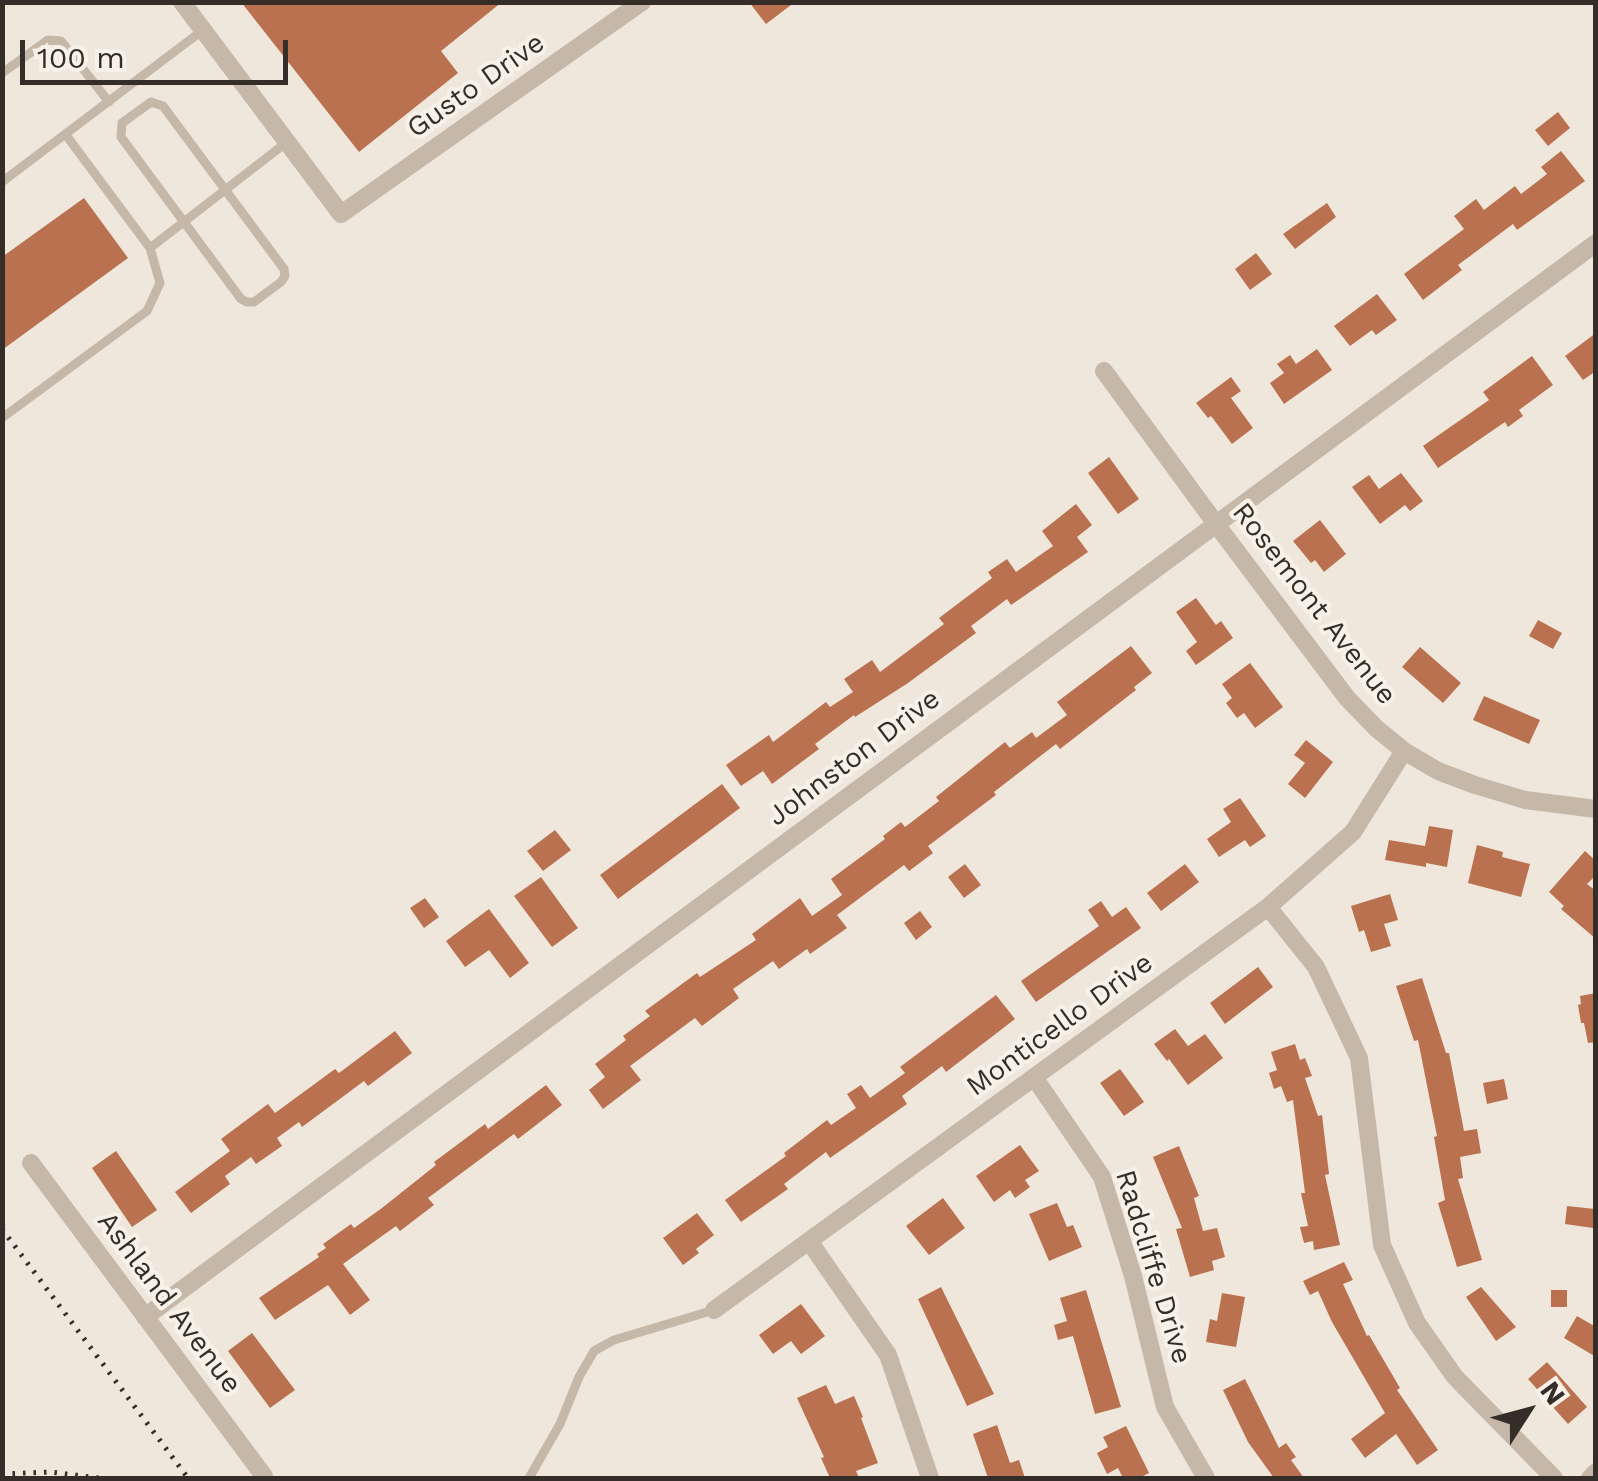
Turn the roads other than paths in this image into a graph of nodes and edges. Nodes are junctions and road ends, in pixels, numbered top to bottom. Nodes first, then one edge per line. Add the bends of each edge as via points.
1 (182, 2) edge
2 (642, 2) edge
3 (204, 30) junction
4 (2, 73) edge
5 (109, 102) junction
6 (66, 135) junction
7 (287, 142) junction
8 (2, 182) edge
9 (226, 190) junction
10 (184, 222) junction
11 (1596, 243) edge
12 (150, 248) junction
13 (1104, 371) dead end
14 (2, 418) edge
15 (1216, 524) junction
16 (1404, 750) junction
17 (1596, 809) edge
18 (1268, 907) junction
19 (1034, 1078) junction
20 (31, 1163) dead end
21 (809, 1241) junction
22 (714, 1310) joint
23 (144, 1317) junction
24 (1596, 1472) edge
25 (264, 1476) dead end
26 (529, 1478) edge
27 (930, 1478) edge
28 (1206, 1478) edge
29 (1554, 1478) edge
30 (1590, 1478) edge

1 - 3 street
2 - 7 street, Gusto Drive via 341,214
3 - 5 lane
3 - 7 street
4 - 5 lane via 48,40 62,40
5 - 6 lane
6 - 8 lane
6 - 12 lane
7 - 9 lane
9 - 10 lane
9 - 10 lane via 284,269 281,282 247,302
9 - 10 lane via 163,106 151,102 122,124 121,137
10 - 12 lane
11 - 15 street, Johnston Drive
12 - 14 lane via 160,283 147,311
13 - 15 street, Rosemont Avenue
15 - 16 street, Rosemont Avenue via 1346,698
15 - 23 street, Johnston Drive
16 - 17 street, Rosemont Avenue via 1438,771 1525,800
16 - 18 street, Monticello Drive via 1353,832
18 - 19 street, Monticello Drive
18 - 29 street via 1316,967 1359,1058 1382,1245 1417,1324 1455,1377
19 - 21 street, Monticello Drive
19 - 28 street, Radcliffe Drive via 1102,1177 1165,1407
20 - 23 street, Ashland Avenue
21 - 22 street, Monticello Drive
21 - 27 street via 888,1355
22 - 26 lane via 594,1352
23 - 25 street, Ashland Avenue
24 - 30 street

